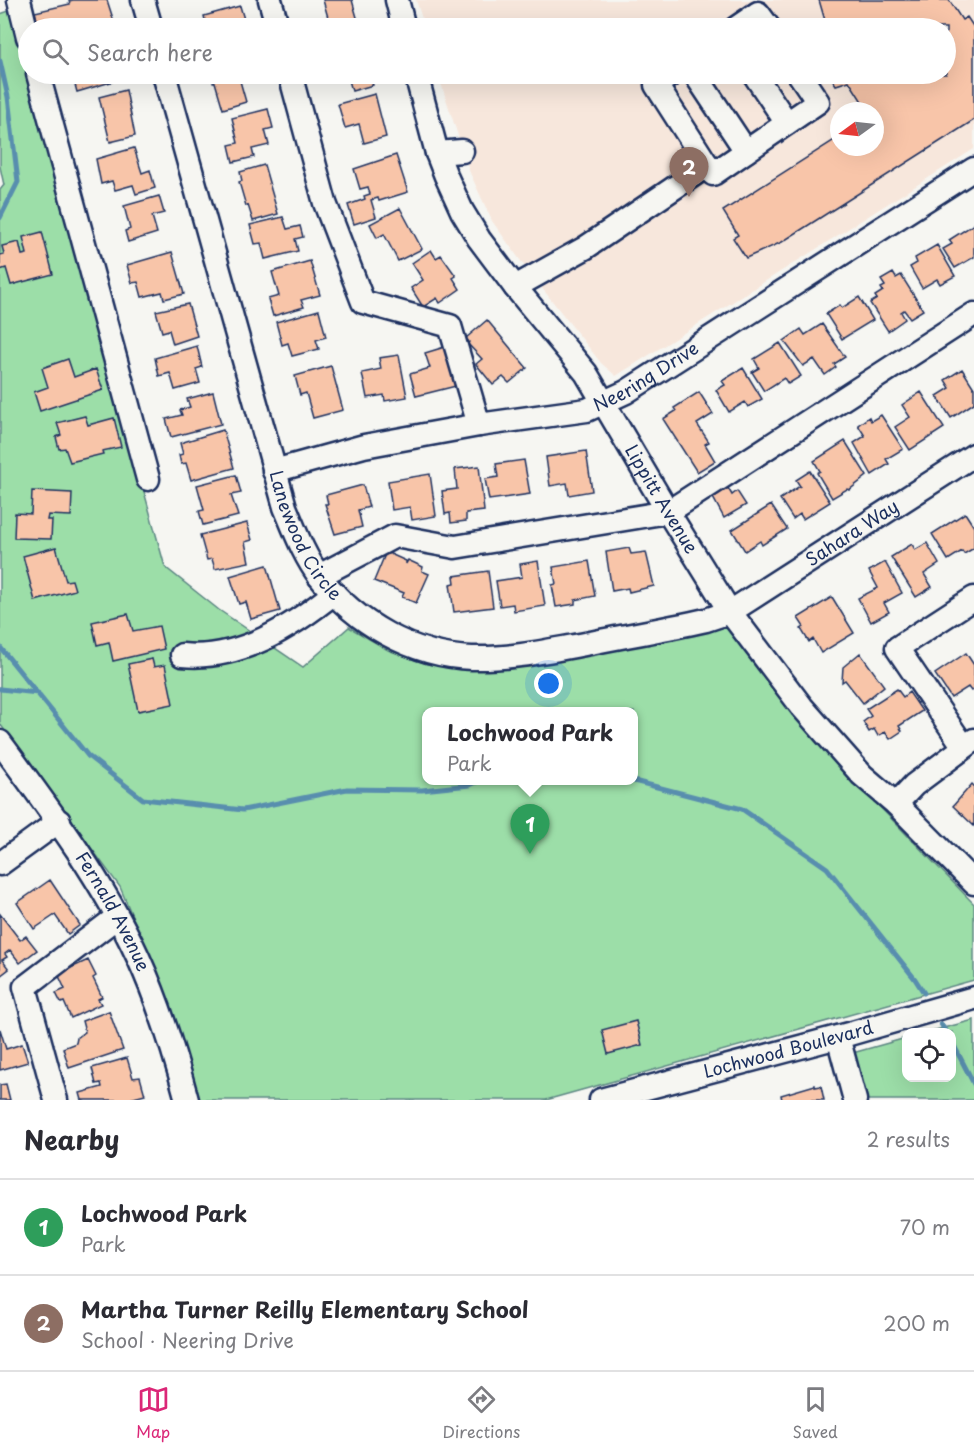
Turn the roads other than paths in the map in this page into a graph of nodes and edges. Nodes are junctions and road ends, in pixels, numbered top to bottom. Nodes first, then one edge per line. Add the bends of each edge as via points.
1 (19, 0) edge
2 (143, 0) edge
3 (270, 0) edge
4 (397, 0) edge
5 (23, 18) edge
6 (148, 18) edge
7 (275, 18) edge
8 (402, 18) edge
9 (751, 18) edge
10 (762, 18) edge
11 (42, 84) edge
12 (167, 84) edge
13 (293, 84) edge
14 (419, 84) edge
15 (657, 84) edge
16 (702, 84) edge
17 (761, 84) edge
18 (806, 84) edge
19 (787, 123) junction
20 (462, 151) dead end
21 (746, 151) junction
22 (437, 153) junction
23 (708, 165) junction
24 (974, 169) edge
25 (515, 287) junction
26 (974, 314) edge
27 (604, 403) junction
28 (479, 425) junction
29 (974, 455) edge
30 (274, 471) junction
31 (148, 479) dead end
32 (668, 512) junction
33 (326, 584) junction
34 (974, 598) edge
35 (730, 612) junction
36 (182, 655) dead end
37 (0, 742) edge
38 (969, 743) edge
39 (896, 804) junction
40 (59, 821) junction
41 (0, 864) edge
42 (974, 883) edge
43 (117, 917) junction
44 (974, 998) edge
45 (838, 1037) junction
46 (56, 1100) edge
47 (187, 1100) edge
48 (602, 1100) edge
49 (855, 1100) edge

1 - 5 street
2 - 6 street
3 - 7 street
4 - 8 street
9 - 10 street via 758,13
11 - 31 street
12 - 30 street, Lanewood Circle
13 - 28 street via 325,202 363,302 450,326
14 - 22 street, Lippitt Avenue
15 - 23 street
16 - 21 street
17 - 19 street
18 - 19 street via 818,102
19 - 21 street
20 - 22 street
21 - 23 street via 713,174
22 - 25 street, Lippitt Avenue via 462,211
23 - 25 street via 585,248
24 - 27 street, Neering Drive
25 - 27 street, Lippitt Avenue via 586,373
26 - 32 street
27 - 28 street, Neering Drive via 588,410
27 - 32 street, Lippitt Avenue
28 - 30 street, Neering Drive via 364,446
29 - 35 street, Sahara Way
30 - 33 street, Lanewood Circle via 301,546
32 - 33 street via 455,547 395,536
32 - 35 street, Lippitt Avenue
33 - 35 street, Lanewood Circle via 358,615 392,638 439,654 472,658 521,656 679,626
33 - 36 street via 304,617 245,647
34 - 38 street via 897,648
35 - 39 street, Lippitt Avenue via 802,707 862,775
37 - 40 street, Fernald Avenue
38 - 39 street via 914,784
39 - 42 street, Lippitt Avenue
40 - 41 street
40 - 43 street, Fernald Avenue
43 - 46 street via 25,987
43 - 47 street, Fernald Avenue via 160,1010
44 - 45 street, Lochwood Boulevard
45 - 48 street, Lochwood Boulevard
45 - 49 street

